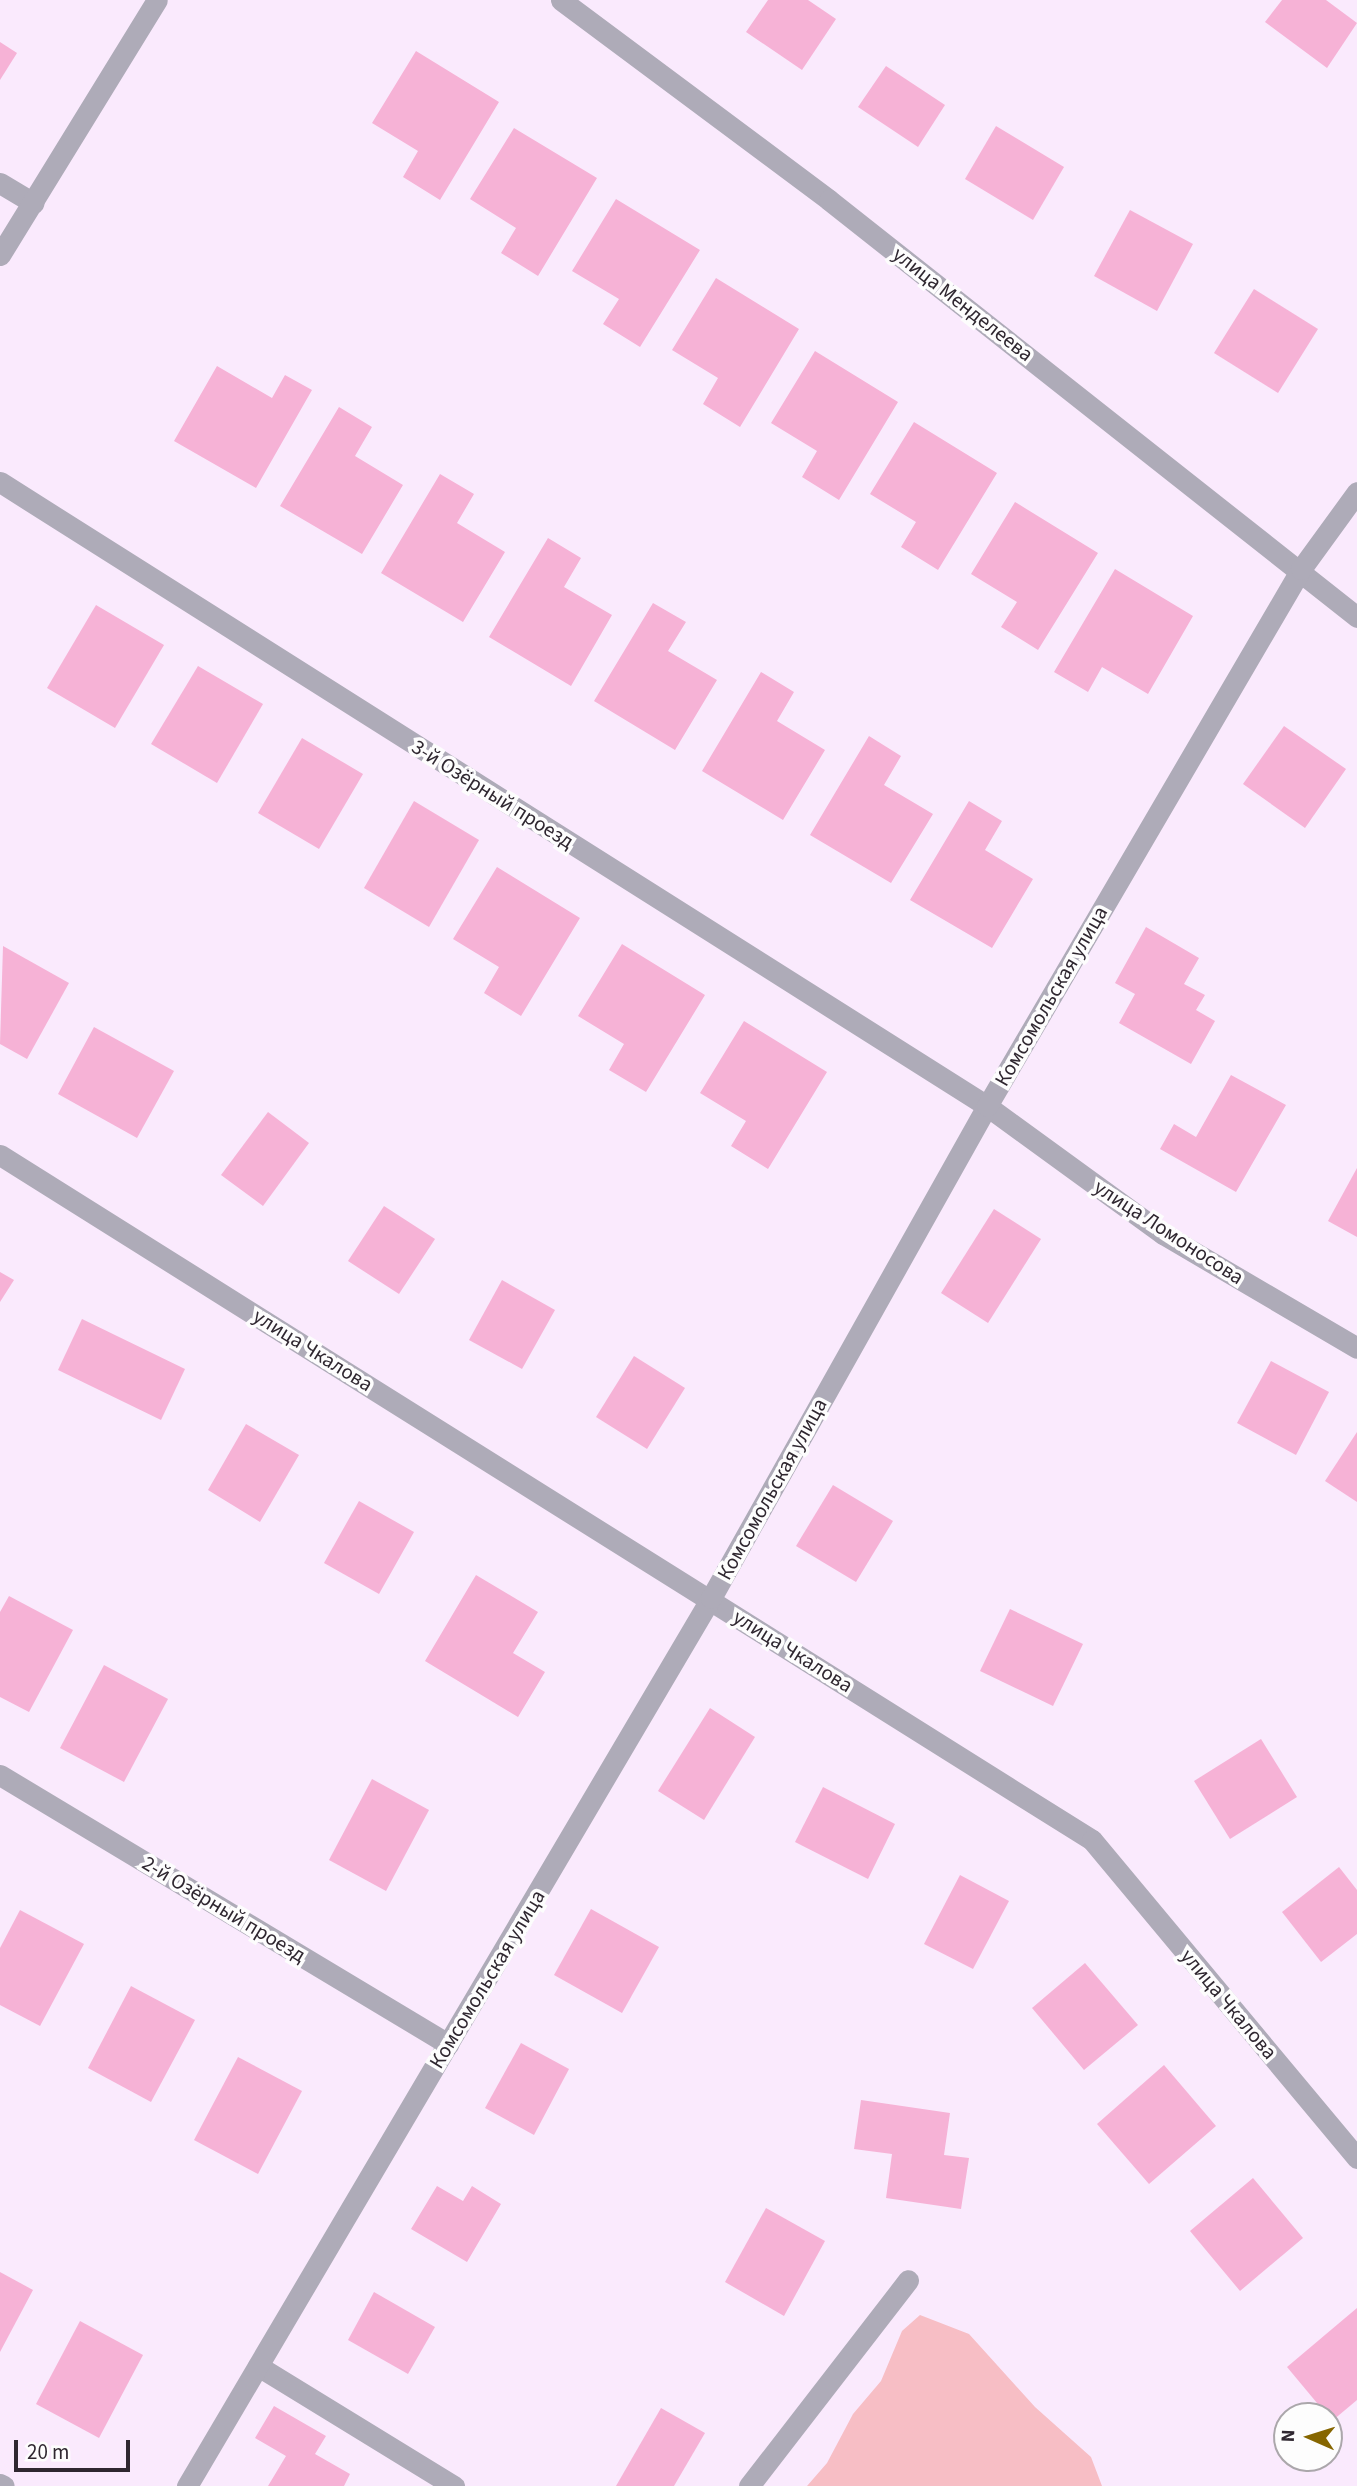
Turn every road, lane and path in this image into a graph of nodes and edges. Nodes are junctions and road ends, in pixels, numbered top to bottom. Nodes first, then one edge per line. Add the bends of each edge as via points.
1 (157, 0) edge
2 (561, 0) edge
3 (0, 183) edge
4 (33, 203) junction
5 (0, 255) edge
6 (0, 482) edge
7 (1357, 492) edge
8 (1301, 569) junction
9 (1357, 617) edge
10 (987, 1106) junction
11 (0, 1155) edge
12 (1357, 1348) edge
13 (711, 1598) junction
14 (0, 1775) edge
15 (448, 2044) junction
16 (1357, 2158) edge
17 (908, 2280) dead end
18 (258, 2366) junction
19 (187, 2486) edge
20 (454, 2486) edge
21 (749, 2486) edge

1 - 4 street
2 - 8 street, улица Менделеева via 829,200
3 - 4 street
4 - 5 street
6 - 10 street, 3-й Озёрный проезд
7 - 8 street, Комсомольская улица
8 - 9 street, улица Менделеева
8 - 10 street, Комсомольская улица
10 - 12 street, улица Ломоносова via 1163,1234
10 - 13 street, Комсомольская улица
11 - 13 street, улица Чкалова
13 - 15 street, Комсомольская улица
13 - 16 street, улица Чкалова via 1092,1840
14 - 15 street, 2-й Озёрный проезд
15 - 18 street, Комсомольская улица
17 - 21 street
18 - 19 street, Комсомольская улица
18 - 20 street

